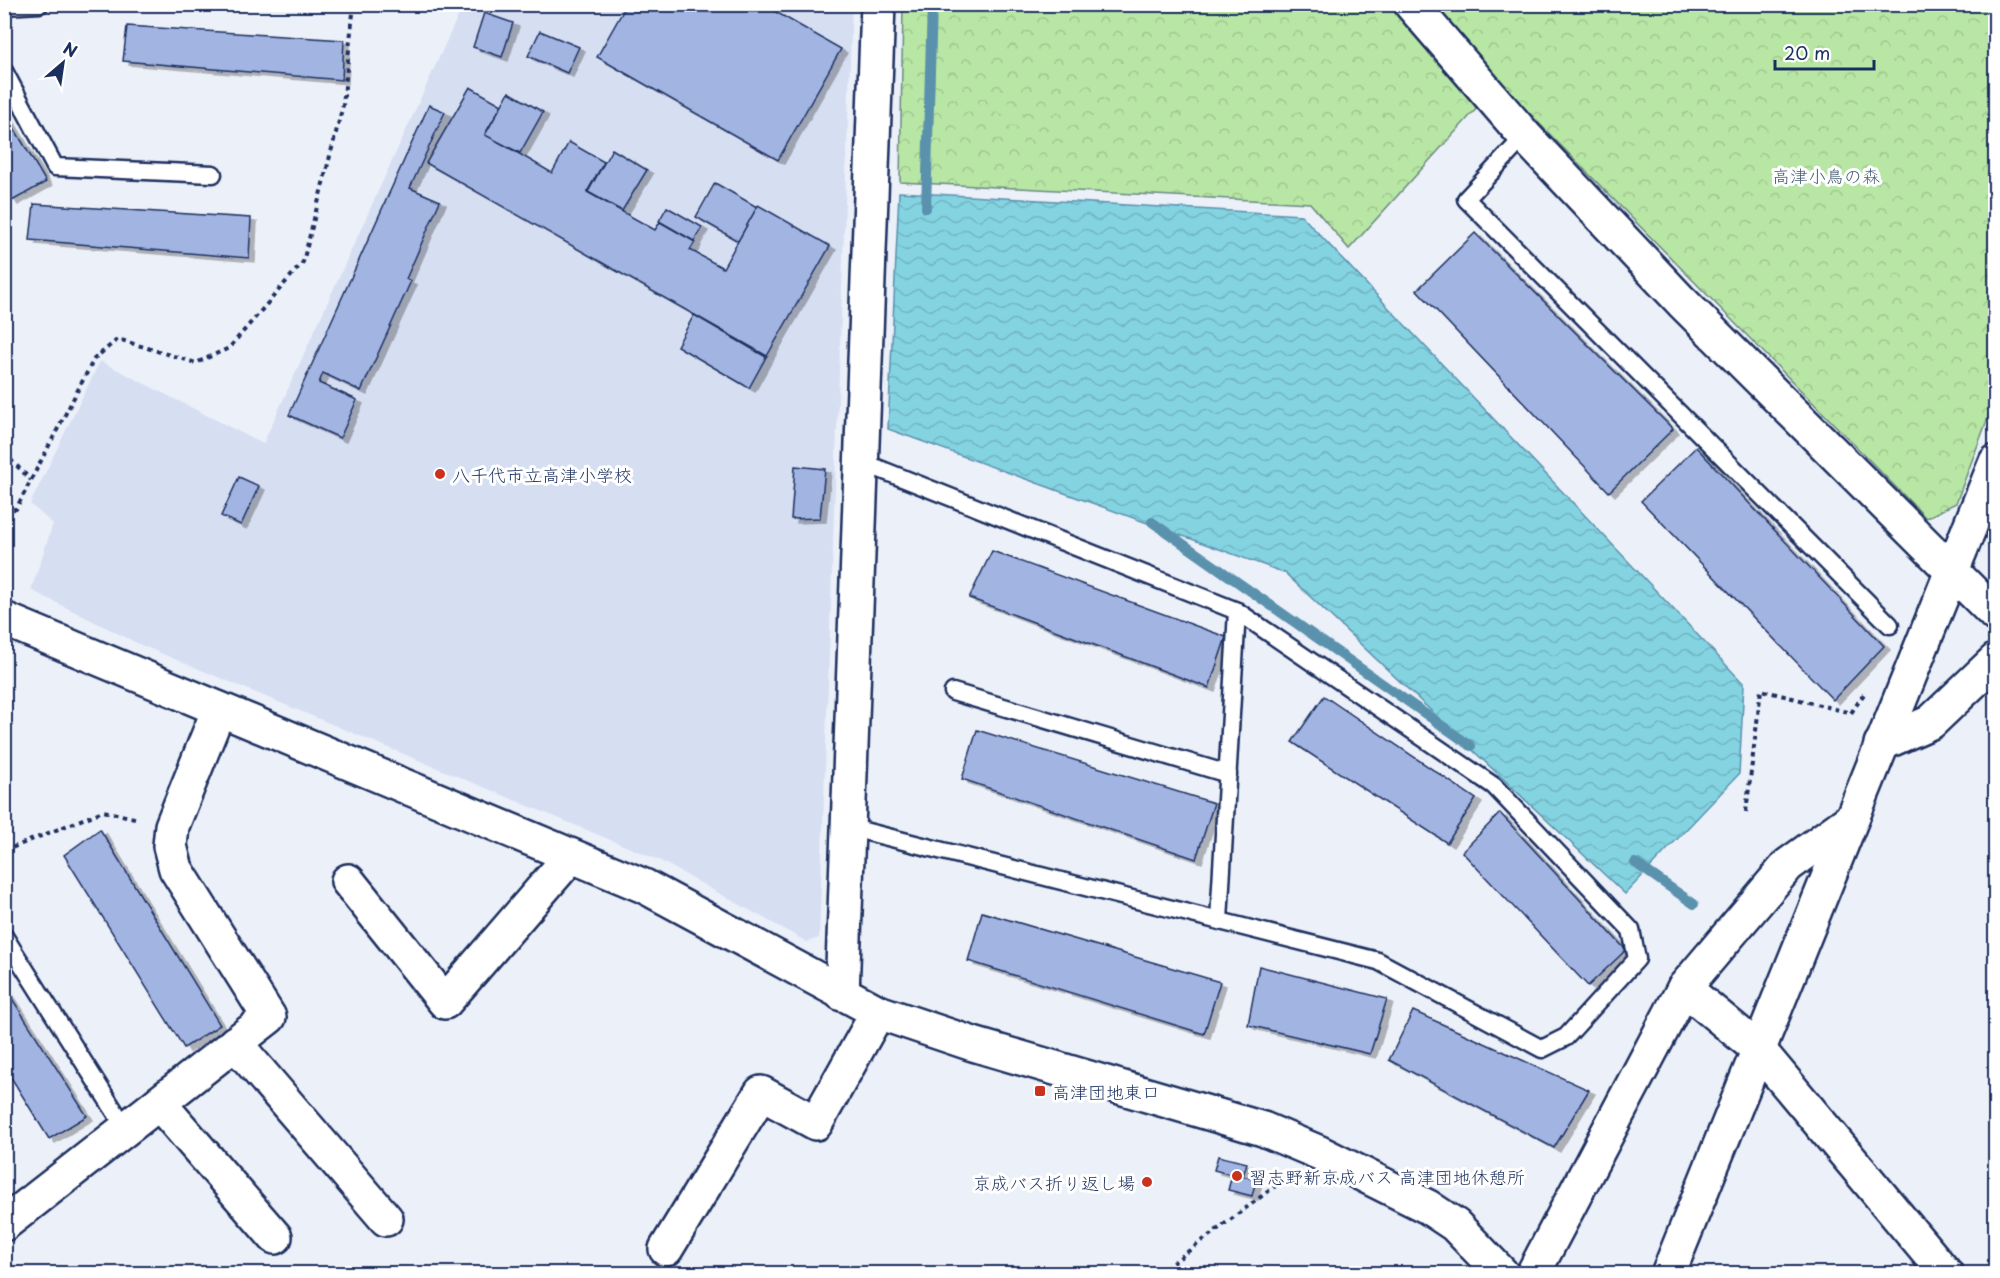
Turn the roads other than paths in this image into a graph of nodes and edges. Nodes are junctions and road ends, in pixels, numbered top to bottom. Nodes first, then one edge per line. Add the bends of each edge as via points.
1 (40, 4) edge
2 (878, 4) edge
3 (1412, 4) edge
4 (4, 6) edge
5 (4, 71) edge
6 (1525, 136) junction
7 (213, 174) dead end
8 (862, 462) junction
9 (1995, 462) edge
10 (1951, 573) junction
11 (1237, 611) junction
12 (1995, 615) edge
13 (4, 619) edge
14 (1890, 625) dead end
15 (1995, 660) edge
16 (953, 692) dead end
17 (219, 709) junction
18 (1881, 744) junction
19 (1228, 774) junction
20 (1849, 821) junction
21 (848, 827) junction
22 (571, 856) junction
23 (348, 881) dead end
24 (1219, 920) junction
25 (4, 936) edge
26 (1684, 988) junction
27 (842, 994) junction
28 (878, 1012) junction
29 (235, 1043) junction
30 (1758, 1049) junction
31 (159, 1103) junction
32 (126, 1129) junction
33 (386, 1219) dead end
34 (4, 1224) edge
35 (275, 1237) dead end
36 (666, 1249) dead end
37 (1502, 1274) edge
38 (1533, 1274) edge
39 (1668, 1274) edge
40 (1946, 1274) edge

1 - 4 lane
2 - 8 street
3 - 6 street
5 - 7 lane via 55,167
6 - 10 street via 1682,302
6 - 14 lane via 1466,199
8 - 11 lane
8 - 21 street
9 - 10 street
10 - 12 street
10 - 18 street
11 - 19 lane
11 - 24 lane via 1494,786 1631,930 1637,959 1566,1037 1542,1049 1378,961
13 - 17 street
15 - 18 street via 1931,723
16 - 19 lane
17 - 22 street
17 - 29 street via 172,826 170,846 176,869 269,1017
18 - 20 street
19 - 24 lane
20 - 26 street via 1788,865
20 - 30 street
21 - 24 lane
21 - 27 street
22 - 23 street via 445,1002
22 - 27 street via 644,886
25 - 32 lane
26 - 30 street
26 - 38 street
27 - 28 street
28 - 36 street via 816,1124 761,1093
28 - 37 street via 963,1041 1263,1129 1428,1207 1455,1225
29 - 31 street
29 - 33 street
30 - 39 street
30 - 40 street
31 - 32 street
31 - 35 street
32 - 34 street

